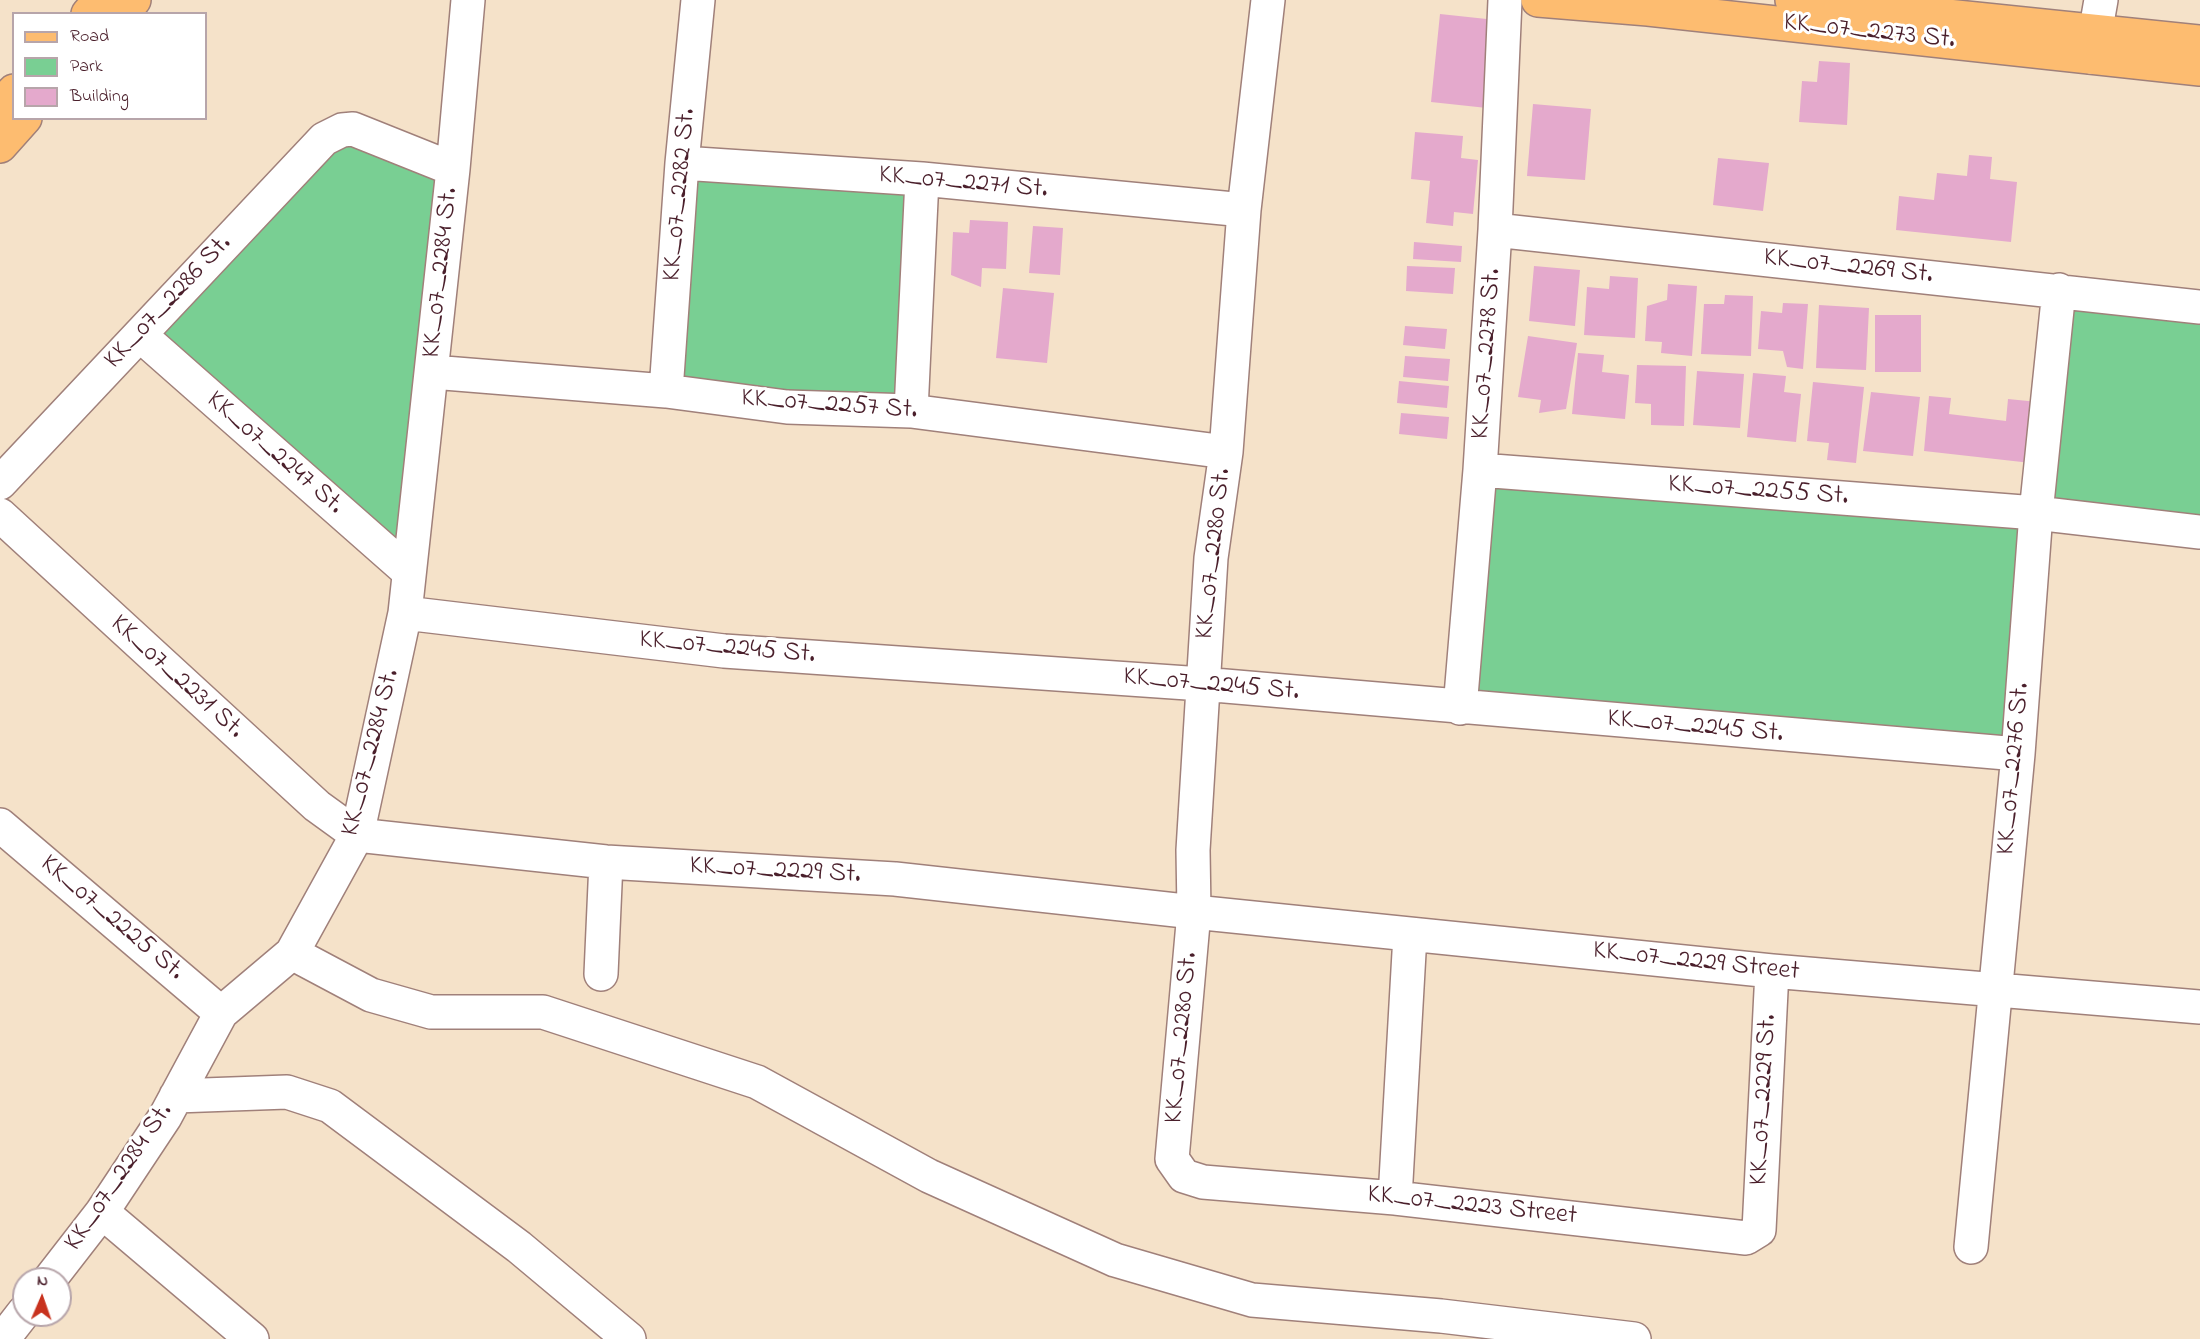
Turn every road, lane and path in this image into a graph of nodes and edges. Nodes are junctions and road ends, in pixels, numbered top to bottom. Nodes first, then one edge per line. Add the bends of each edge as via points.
1 (100, 0) edge
2 (134, 0) edge
3 (468, 0) edge
4 (698, 0) edge
5 (1268, 0) edge
6 (1504, 0) edge
7 (1538, 0) edge
8 (1792, 0) edge
9 (1648, 4) edge
10 (90, 12) edge
11 (123, 12) edge
12 (2096, 29) edge
13 (2200, 42) edge
14 (2200, 69) edge
15 (12, 93) edge
16 (0, 105) edge
17 (23, 120) edge
18 (342, 130) joint
19 (0, 146) edge
20 (682, 163) junction
21 (453, 169) junction
22 (922, 179) junction
23 (1244, 210) junction
24 (1495, 230) junction
25 (2059, 290) junction
26 (2200, 307) edge
27 (140, 335) junction
28 (432, 372) junction
29 (666, 391) junction
30 (911, 411) junction
31 (1226, 452) junction
32 (1480, 470) junction
33 (0, 483) edge
34 (2036, 513) junction
35 (5, 531) edge
36 (2200, 532) edge
37 (409, 572) junction
38 (405, 613) junction
39 (1202, 684) junction
40 (1460, 708) junction
41 (2018, 754) junction
42 (0, 825) edge
43 (357, 835) junction
44 (606, 862) junction
45 (1194, 912) junction
46 (1410, 935) junction
47 (292, 952) junction
48 (1772, 971) junction
49 (601, 974) dead end
50 (1993, 990) junction
51 (2200, 1007) edge
52 (221, 1013) junction
53 (176, 1096) junction
54 (1184, 1176) joint
55 (1395, 1198) junction
56 (102, 1212) junction
57 (1759, 1230) joint
58 (1971, 1247) dead end
59 (59, 1267) edge
60 (12, 1327) edge
61 (3, 1339) edge
62 (252, 1339) edge
63 (629, 1339) edge
64 (1634, 1339) edge

1 - 10 main road
2 - 11 main road
3 - 21 street, KK_07_2284 St.
4 - 20 street, KK_07_2282 St.
5 - 23 street, KK_07_2280 St.
6 - 24 street, KK_07_2278 St.
7 - 9 main road, KK_07_2273 St.
8 - 12 main road, KK_07_2273 St.
9 - 12 main road, KK_07_2273 St.
12 - 13 main road, KK_07_2273 St.
12 - 14 main road, KK_07_2273 St.
15 - 16 main road
17 - 19 main road
18 - 21 street, KK_07_2284 St. via 366,132
18 - 27 street, KK_07_2286 St. via 324,139
20 - 22 street, KK_07_2271 St.
20 - 29 street, KK_07_2282 St.
21 - 28 street, KK_07_2284 St.
22 - 23 street, KK_07_2271 St.
22 - 30 street
23 - 31 street, KK_07_2280 St.
24 - 25 street, KK_07_2269 St.
24 - 32 street, KK_07_2278 St.
25 - 26 street, KK_07_2269 St.
25 - 34 street, KK_07_2276 St.
27 - 33 street, KK_07_2286 St.
27 - 37 street, KK_07_2247 St.
28 - 29 street, KK_07_2257 St.
28 - 37 street, KK_07_2284 St.
29 - 30 street, KK_07_2257 St. via 787,407
30 - 31 street, KK_07_2257 St.
31 - 39 street, KK_07_2280 St. via 1211,558
32 - 34 street, KK_07_2255 St.
32 - 40 street, KK_07_2278 St.
34 - 36 street, KK_07_2255 St.
34 - 41 street, KK_07_2276 St.
35 - 43 street, KK_07_2231 St. via 317,806
37 - 38 street, KK_07_2284 St.
38 - 39 street, KK_07_2245 St. via 724,651
38 - 43 street, KK_07_2284 St.
39 - 40 street, KK_07_2245 St.
39 - 45 street, KK_07_2280 St. via 1193,850
40 - 41 street, KK_07_2245 St.
41 - 50 street, KK_07_2276 St.
42 - 52 street, KK_07_2225 St.
43 - 44 street, KK_07_2229 St.
43 - 47 street, KK_07_2284 St.
44 - 45 street, KK_07_2229 St. via 895,879
44 - 49 street
45 - 46 street, KK_07_2229 Street
45 - 54 street, KK_07_2280 St. via 1172,1160
46 - 48 street, KK_07_2229 Street
46 - 55 street
47 - 52 street, KK_07_2284 St.
47 - 64 street via 371,995 431,1012 543,1012 757,1082 929,1176 1115,1260 1252,1300 1441,1316
48 - 50 street, KK_07_2229 Street
48 - 57 street, KK_07_2229 St.
50 - 51 street, KK_07_2229 Street
50 - 58 street, KK_07_2276 St.
52 - 53 street, KK_07_2284 St.
53 - 56 street, KK_07_2284 St.
53 - 63 street via 287,1092 330,1106 519,1247
54 - 55 street, KK_07_2223 Street via 1203,1182
55 - 57 street, KK_07_2223 Street via 1746,1238
56 - 59 street, KK_07_2284 St.
56 - 62 street
60 - 61 street

